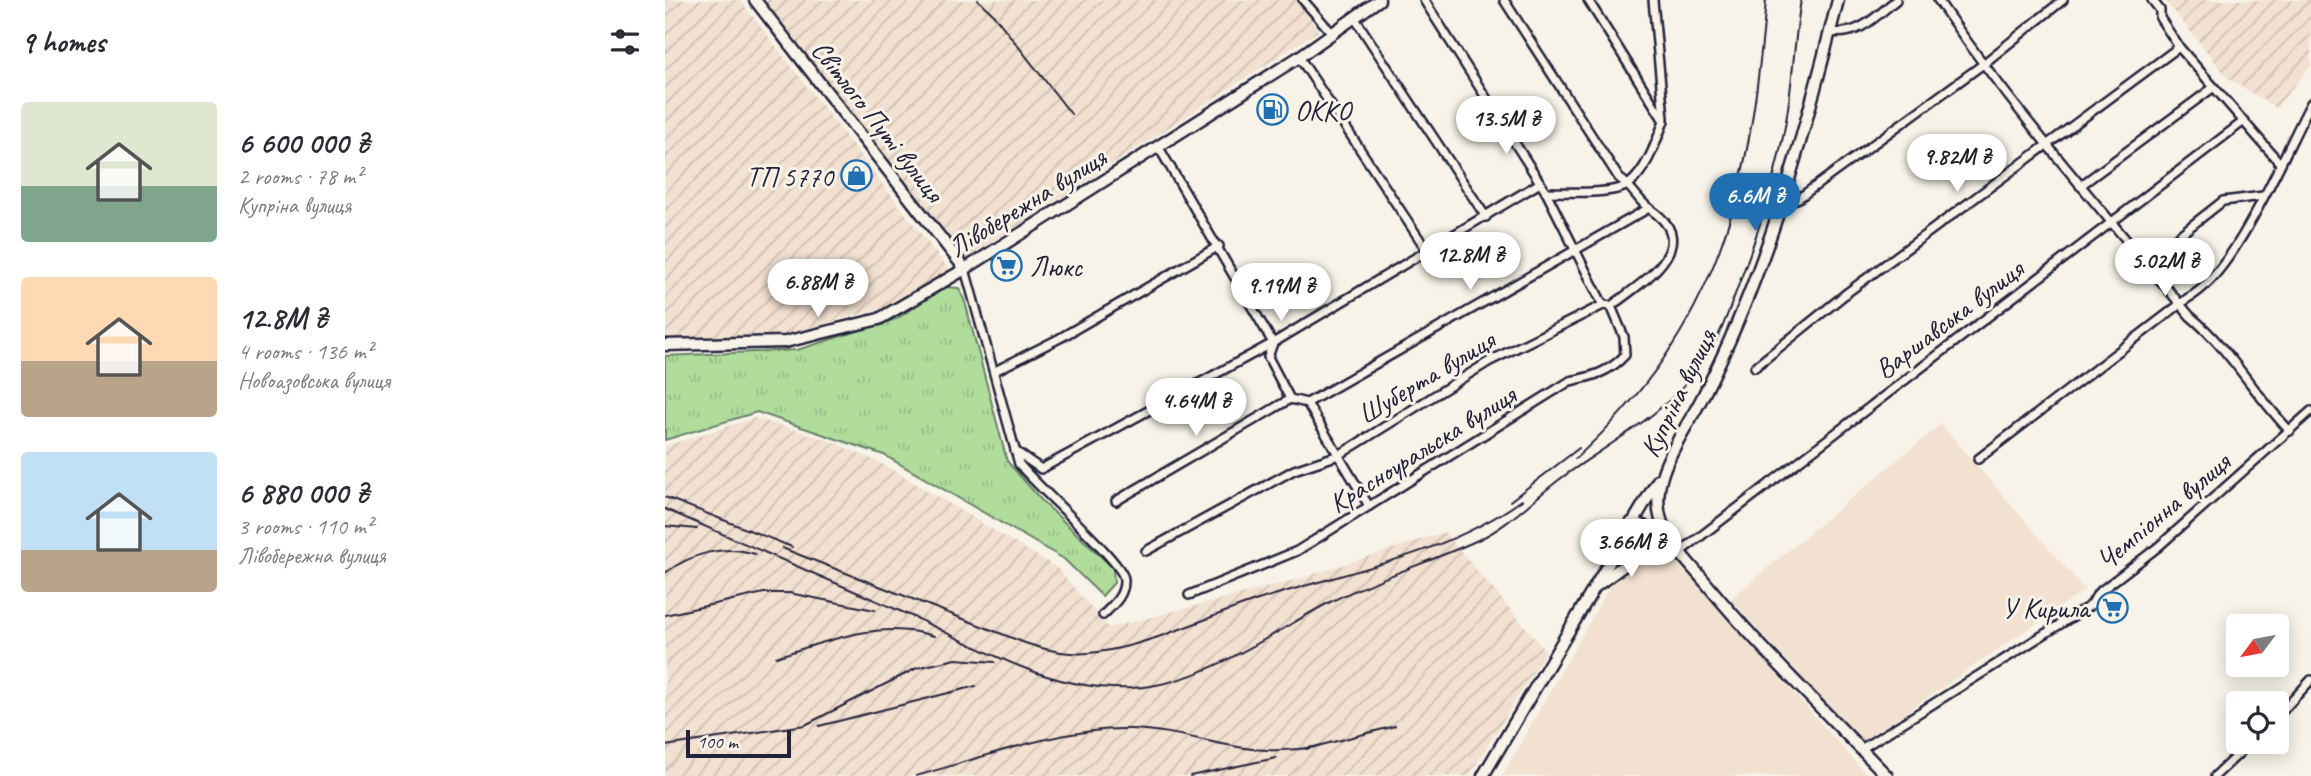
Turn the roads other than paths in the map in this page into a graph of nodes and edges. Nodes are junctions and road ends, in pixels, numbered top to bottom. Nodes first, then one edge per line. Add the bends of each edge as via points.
1 (755, 0) edge
2 (1303, 0) edge
3 (1379, 0) edge
4 (1424, 0) edge
5 (1504, 0) edge
6 (1588, 0) edge
7 (1653, 0) edge
8 (1838, 0) edge
9 (1896, 0) edge
10 (1937, 0) edge
11 (2063, 0) edge
12 (2152, 0) edge
13 (1354, 17) junction
14 (1830, 32) junction
15 (1332, 33) junction
16 (2179, 47) junction
17 (1299, 57) junction
18 (1982, 65) junction
19 (2214, 87) junction
20 (2311, 103) edge
21 (1664, 121) junction
22 (2244, 121) junction
23 (1158, 146) junction
24 (2046, 146) junction
25 (2279, 162) junction
26 (1540, 183) junction
27 (1629, 184) junction
28 (2080, 186) junction
29 (1546, 192) junction
30 (2263, 195) junction
31 (1780, 205) junction
32 (1649, 208) junction
33 (1486, 217) junction
34 (2111, 224) junction
35 (1219, 246) junction
36 (1577, 249) junction
37 (1428, 252) junction
38 (2144, 263) junction
39 (965, 269) junction
40 (2181, 304) junction
41 (1607, 305) junction
42 (1273, 343) junction
43 (665, 345) edge
44 (1755, 367) dead end
45 (995, 371) junction
46 (1290, 398) junction
47 (1307, 403) junction
48 (2311, 411) edge
49 (2290, 430) junction
50 (1016, 451) junction
51 (1339, 456) junction
52 (1978, 459) dead end
53 (1666, 464) junction
54 (1116, 501) dead end
55 (1369, 506) junction
56 (1631, 523) junction
57 (1667, 534) junction
58 (1652, 545) junction
59 (1146, 551) dead end
60 (1680, 552) junction
61 (1593, 588) junction
62 (1189, 595) dead end
63 (1103, 615) dead end
64 (2311, 680) edge
65 (2289, 704) edge
66 (1861, 749) junction
67 (2238, 754) edge
68 (1483, 776) edge
69 (1887, 776) edge
70 (2215, 776) edge

1 - 39 main road, Світлого Путі вулиця
2 - 15 street
3 - 13 main road, Лівобережна вулиця
4 - 26 street, Красноуральска вулиця
5 - 27 street via 1619,178
6 - 21 street
7 - 21 street
8 - 14 main road, Купріна вулиця
9 - 14 street via 1859,31
10 - 18 street
11 - 18 street
12 - 16 street
13 - 15 main road, Лівобережна вулиця
13 - 33 street
14 - 31 main road, Купріна вулиця
15 - 17 main road, Лівобережна вулиця
16 - 19 street
16 - 24 street
17 - 23 main road, Лівобережна вулиця
17 - 37 street
18 - 24 street
18 - 31 street via 1799,198
19 - 22 street
19 - 28 street
20 - 25 street
21 - 27 street via 1652,153
22 - 25 street
22 - 34 street, Варшавська вулиця
23 - 35 street
23 - 39 main road, Лівобережна вулиця
24 - 28 street
24 - 44 street
25 - 30 street
26 - 29 street, Красноуральска вулиця
26 - 33 street
27 - 29 street via 1608,190
27 - 32 street
28 - 34 street
29 - 36 street, Красноуральска вулиця
30 - 38 street via 2223,201
30 - 40 street via 2229,260 2203,290
31 - 53 main road, Купріна вулиця via 1728,348
32 - 36 street
32 - 41 street, Шуберта вулиця via 1664,217 1671,234 1670,250 1647,279
33 - 37 street
34 - 38 street
34 - 60 street, Варшавська вулиця
35 - 42 street
35 - 45 street
36 - 41 street, Красноуральска вулиця
36 - 47 street
37 - 42 street
38 - 40 street
39 - 43 main road, Лівобережна вулиця via 879,319 785,342
39 - 45 street
40 - 49 street
40 - 52 street
41 - 51 street, Шуберта вулиця via 1490,361
41 - 55 street, Красноуральска вулиця via 1624,337 1625,355 1617,364 1570,381
42 - 46 street via 1268,357
42 - 50 street via 1041,469
45 - 50 street
46 - 47 street
46 - 54 street
47 - 51 street
48 - 49 street, Чемпіонна вулиця
49 - 66 street, Чемпіонна вулиця via 2158,547 2098,593 2091,605
50 - 63 street via 1019,464 1034,484 1112,556 1125,577 1122,596
51 - 55 street
51 - 59 street, Шуберта вулиця via 1294,470
53 - 56 main road
53 - 57 main road, Купріна вулиця via 1658,491
55 - 62 street, Красноуральска вулиця via 1297,551
56 - 58 main road via 1647,528
56 - 61 main road
57 - 58 main road
57 - 60 main road, Купріна вулиця
58 - 61 main road
60 - 66 main road, Купріна вулиця via 1809,699
61 - 68 main road
64 - 65 street
66 - 69 main road, Купріна вулиця
67 - 70 street

